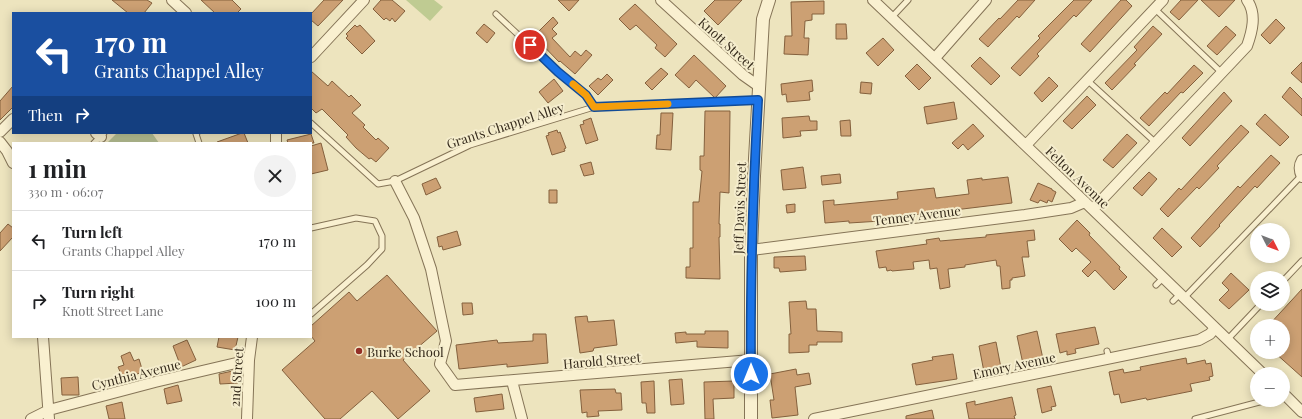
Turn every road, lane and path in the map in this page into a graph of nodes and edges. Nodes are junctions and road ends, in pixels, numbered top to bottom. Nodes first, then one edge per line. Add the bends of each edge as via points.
1 (172, 0) edge
2 (364, 0) edge
3 (661, 0) edge
4 (769, 0) edge
5 (873, 0) edge
6 (908, 0) edge
7 (986, 0) edge
8 (1163, 0) edge
9 (1247, 0) edge
10 (1154, 8) junction
11 (185, 12) edge
12 (496, 14) dead end
13 (892, 17) junction
14 (312, 56) edge
15 (935, 58) junction
16 (1222, 73) junction
17 (1087, 80) junction
18 (760, 87) junction
19 (758, 100) junction
20 (594, 107) junction
21 (12, 120) edge
22 (312, 124) edge
23 (0, 132) edge
24 (0, 142) edge
25 (1156, 143) junction
26 (1026, 145) junction
27 (1302, 160) edge
28 (12, 161) edge
29 (1301, 175) edge
30 (395, 181) junction
31 (1089, 205) junction
32 (312, 228) edge
33 (751, 250) junction
34 (1302, 261) edge
35 (1290, 274) edge
36 (1179, 298) junction
37 (1254, 311) edge
38 (312, 313) edge
39 (1215, 328) junction
40 (45, 338) edge
41 (252, 338) edge
42 (1227, 340) junction
43 (249, 360) junction
44 (750, 360) junction
45 (1256, 367) edge
46 (512, 381) junction
47 (1290, 401) edge
48 (1250, 404) edge
49 (1302, 412) edge
50 (49, 415) edge
51 (31, 419) edge
52 (247, 419) edge
53 (522, 419) edge
54 (751, 419) edge
55 (814, 419) edge
56 (1195, 419) edge

1 - 11 street
2 - 14 street
3 - 18 street, Knott Street via 743,75
4 - 18 street, Jeff Davis Street via 763,19
5 - 13 street, Felton Avenue
6 - 13 lane
7 - 15 street
8 - 10 street
9 - 16 street via 1253,18 1247,46
10 - 16 lane
10 - 17 street
12 - 20 lane via 586,95
13 - 15 street, Felton Avenue
15 - 26 street, Felton Avenue
16 - 25 street
17 - 25 lane
17 - 26 street
18 - 19 street, Jeff Davis Street
19 - 20 lane, Grants Chappel Alley
19 - 33 street, Jeff Davis Street
20 - 30 lane, Grants Chappel Alley via 470,145
21 - 23 street
22 - 30 lane, Grants Chappel Alley via 378,184
24 - 28 street
25 - 31 street
26 - 31 street, Felton Avenue
27 - 29 street
29 - 36 lane
30 - 46 street, Harold Street via 414,218 431,269 446,341 440,364 456,385
31 - 33 street, Tenney Avenue
31 - 36 street, Felton Avenue
32 - 38 lane via 356,218 375,221 382,236 382,249
33 - 44 street, Jeff Davis Street
34 - 35 lane
36 - 39 street, Felton Avenue
37 - 42 lane
39 - 42 street, Felton Avenue
39 - 55 street, Emory Avenue via 1199,340 1108,354
40 - 50 street
41 - 43 street, 2nd Street
42 - 45 street, Felton Avenue
43 - 50 street, Cynthia Avenue via 155,382
43 - 52 street, 2nd Street
44 - 46 street, Harold Street
44 - 54 street, Jeff Davis Street
46 - 53 street
47 - 49 street
48 - 56 lane
50 - 51 street, Cynthia Avenue

